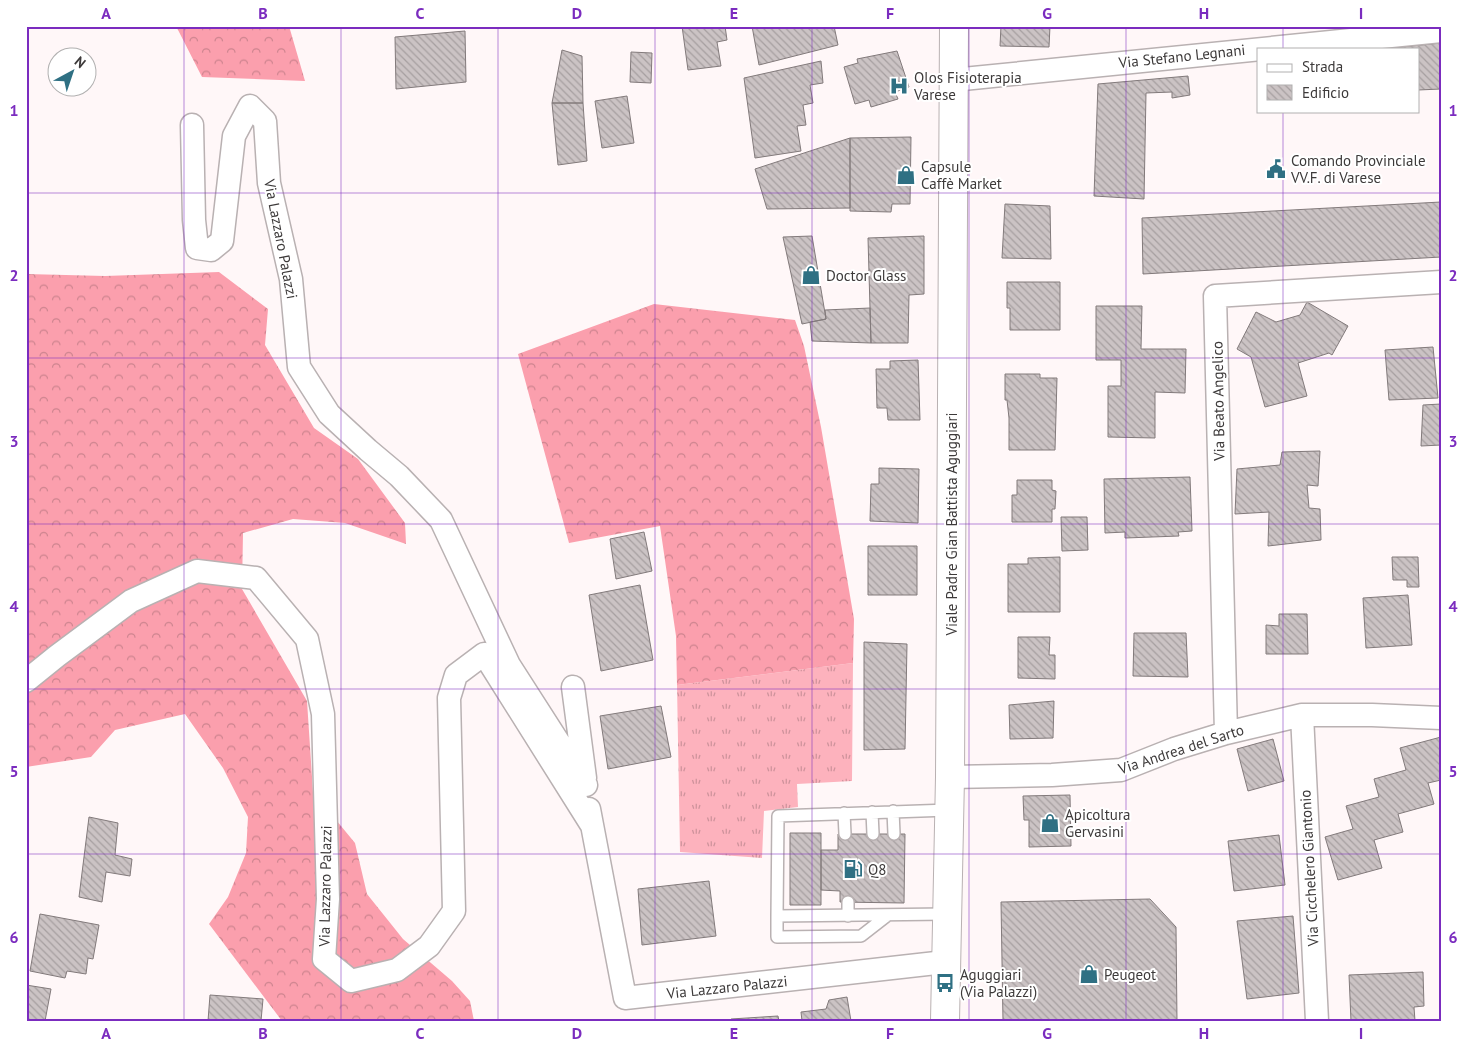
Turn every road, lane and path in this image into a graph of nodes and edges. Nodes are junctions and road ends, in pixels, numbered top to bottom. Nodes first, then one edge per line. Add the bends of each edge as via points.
1 (954, 26) edge
2 (1441, 31) edge
3 (1272, 48) edge
4 (1257, 49) edge
5 (953, 80) junction
6 (192, 124) dead end
7 (1441, 282) edge
8 (26, 682) edge
9 (574, 687) dead end
10 (1302, 715) junction
11 (1441, 718) edge
12 (1226, 732) junction
13 (950, 776) junction
14 (586, 785) junction
15 (950, 810) junction
16 (893, 811) junction
17 (872, 812) junction
18 (844, 813) junction
19 (591, 824) junction
20 (845, 834) dead end
21 (872, 834) dead end
22 (894, 834) dead end
23 (848, 902) dead end
24 (874, 903) dead end
25 (893, 911) junction
26 (947, 914) junction
27 (874, 915) junction
28 (777, 916) junction
29 (848, 916) junction
30 (945, 962) junction
31 (944, 1021) edge
32 (1316, 1021) edge

1 - 5 main road, Viale Padre Gian Battista Aguggiari
2 - 3 street, Via Stefano Legnani
4 - 5 street, Via Stefano Legnani
5 - 13 main road, Viale Padre Gian Battista Aguggiari
6 - 14 street, Via Lazzaro Palazzi via 197,248 211,250 222,241 234,136 250,106 265,121 269,183 291,280 299,367 329,414 399,476 441,520 509,666
7 - 12 street, Via Beato Angelico via 1215,296
8 - 19 street, Via Lazzaro Palazzi via 131,601 197,571 256,578 307,639 323,714 328,899 324,959 351,982 397,970 429,946 454,911 449,698 456,675 484,654
9 - 14 street, Via Lazzaro Palazzi
10 - 11 street, Via Andrea del Sarto
10 - 12 street, Via Andrea del Sarto
10 - 32 street, Via Cicchelero Giantonio
12 - 13 street, Via Andrea del Sarto via 1121,770 1052,776
13 - 15 main road, Viale Padre Gian Battista Aguggiari
14 - 19 street, Via Lazzaro Palazzi
15 - 16 lane
15 - 26 main road, Viale Padre Gian Battista Aguggiari
16 - 17 lane
16 - 22 lane
17 - 18 lane
17 - 21 lane
18 - 20 lane
18 - 28 lane via 778,816
19 - 30 street, Via Lazzaro Palazzi via 625,998
23 - 29 lane
24 - 27 lane
25 - 26 lane
25 - 27 lane
25 - 28 lane via 860,936 777,937
26 - 30 main road, Viale Padre Gian Battista Aguggiari
27 - 29 lane
28 - 29 lane
30 - 31 main road, Viale Padre Gian Battista Aguggiari

